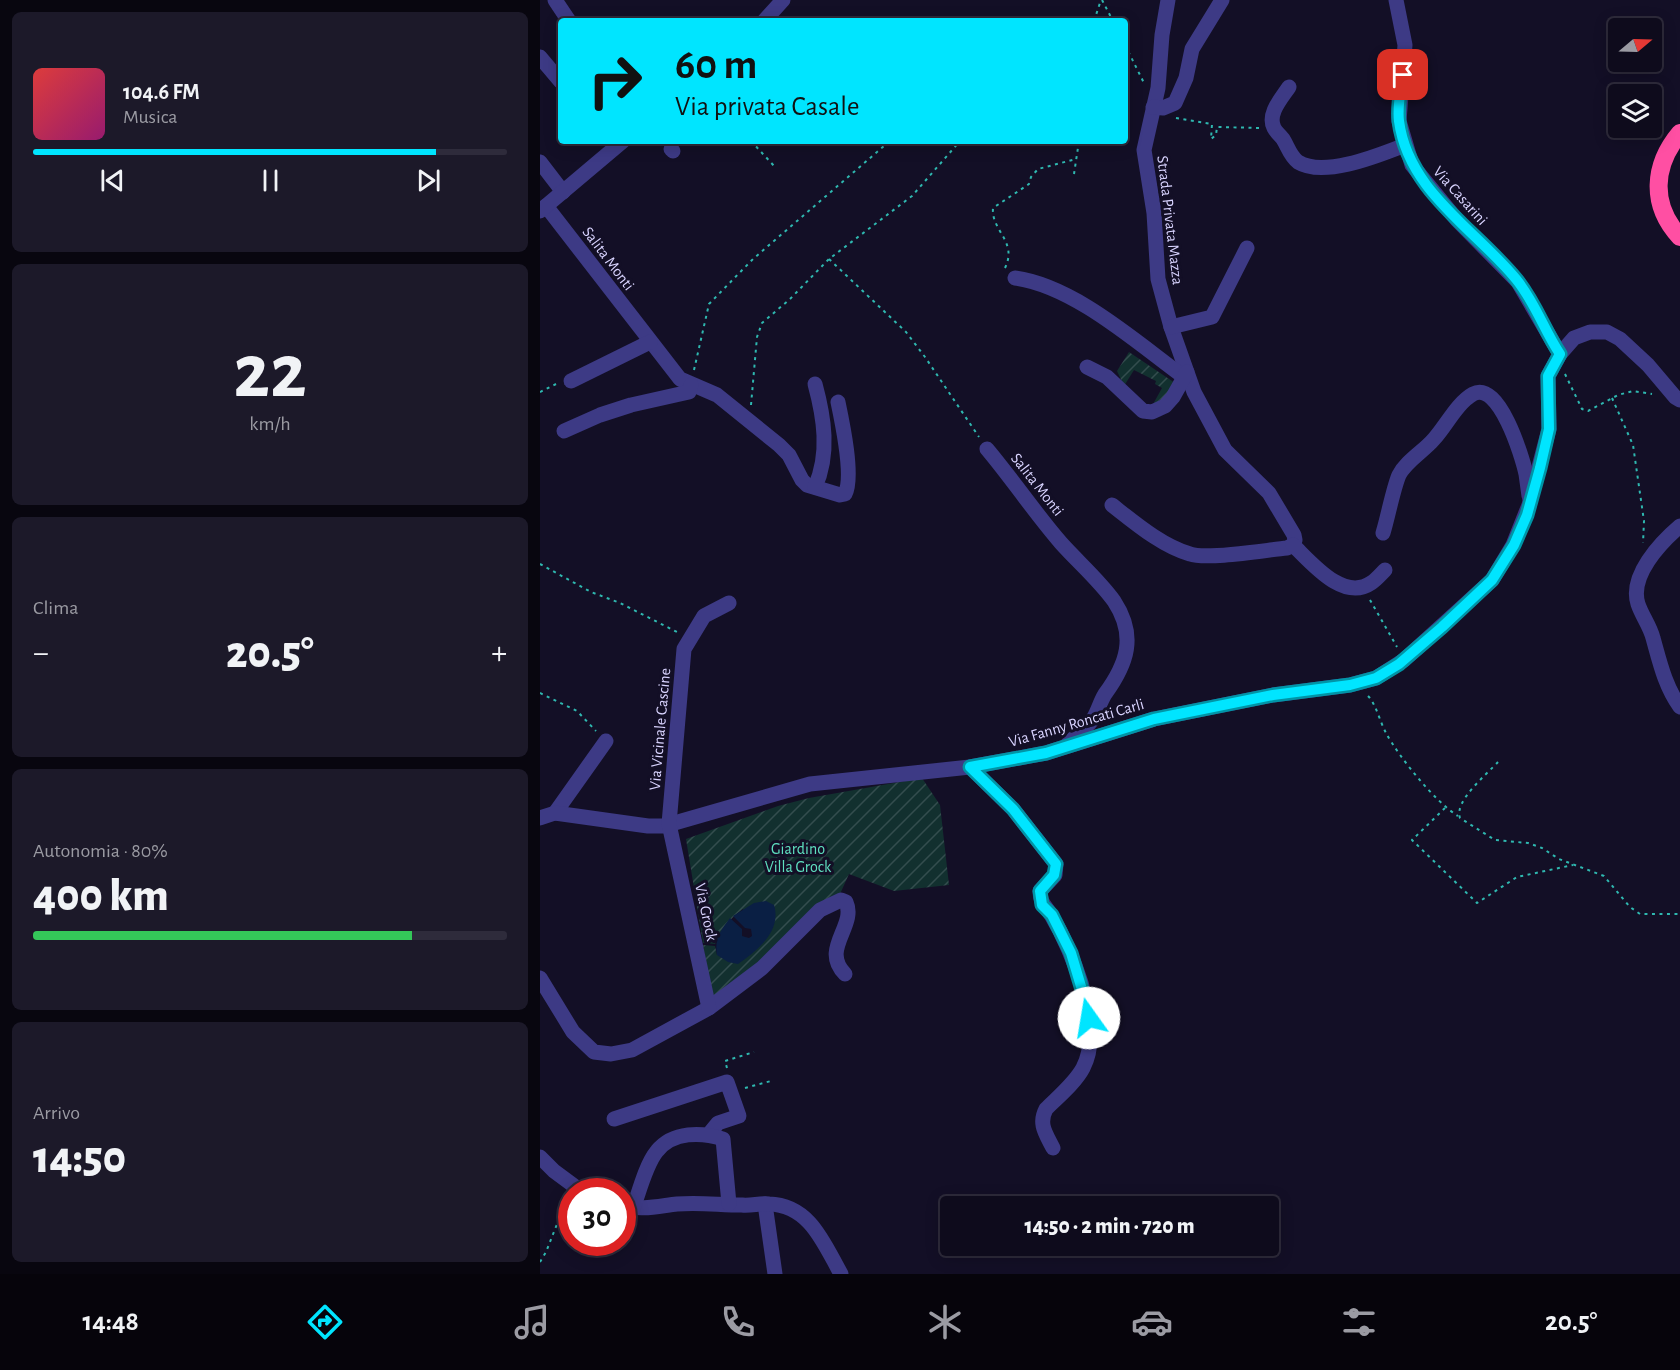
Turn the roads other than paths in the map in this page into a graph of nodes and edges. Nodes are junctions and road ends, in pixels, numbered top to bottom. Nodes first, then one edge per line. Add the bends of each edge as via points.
1 (555, 0) edge
2 (783, 0) edge
3 (1168, 0) edge
4 (1222, 0) edge
5 (1396, 0) edge
6 (567, 18) edge
7 (767, 18) edge
8 (540, 57) edge
9 (558, 78) edge
10 (1288, 87) dead end
11 (1157, 105) junction
12 (1680, 133) edge
13 (619, 144) edge
14 (1405, 145) junction
15 (540, 162) edge
16 (562, 192) junction
17 (543, 208) edge
18 (1680, 237) edge
19 (1247, 248) dead end
20 (1015, 278) road end
21 (1171, 327) junction
22 (650, 342) junction
23 (1560, 354) junction
24 (1087, 366) dead end
25 (1185, 374) junction
26 (564, 382) road end
27 (815, 384) dead end
28 (691, 385) junction
29 (1678, 398) edge
30 (838, 402) dead end
31 (564, 431) dead end
32 (987, 449) road end
33 (815, 487) junction
34 (1112, 505) dead end
35 (1530, 506) junction
36 (1680, 526) edge
37 (1383, 532) dead end
38 (1293, 545) junction
39 (1385, 570) dead end
40 (729, 603) dead end
41 (1680, 707) edge
42 (606, 741) road end
43 (1065, 747) junction
44 (970, 767) junction
45 (547, 816) edge
46 (669, 824) junction
47 (846, 974) dead end
48 (540, 978) edge
49 (709, 1008) junction
50 (614, 1119) dead end
51 (709, 1134) junction
52 (1053, 1148) dead end
53 (540, 1157) edge
54 (565, 1178) edge
55 (636, 1191) edge
56 (729, 1204) junction
57 (765, 1204) junction
58 (636, 1207) edge
59 (775, 1274) edge
60 (841, 1274) edge

1 - 6 street
2 - 7 street
3 - 11 street, Strada Privata Mazza
4 - 11 street via 1192,49 1175,103
5 - 14 street, Via Casarini via 1405,45 1399,112
8 - 9 street
10 - 14 street via 1272,117 1274,129 1300,163 1315,167 1341,165
11 - 21 street, Strada Privata Mazza via 1144,150 1154,213 1158,279
12 - 18 highway via 1663,157 1659,179 1665,215
13 - 16 street
14 - 23 street, Via Casarini via 1420,177 1518,282
15 - 16 street
16 - 17 street
17 - 22 street, Salita Monti
19 - 21 street via 1212,317
20 - 25 street via 1047,286 1077,300
21 - 25 street, Strada Privata Mazza
22 - 26 street
22 - 28 street, Salita Monti via 680,379
23 - 29 street, Via Fanny Roncati Carli via 1574,338 1590,332 1607,332 1648,365
23 - 35 street, Via Fanny Roncati Carli via 1548,376 1549,429
24 - 25 street via 1107,377 1143,411 1152,412 1173,397
25 - 38 street, Strada Privata Mazza via 1225,450 1269,493 1294,535
27 - 33 street via 824,439 823,463
28 - 31 street via 689,392 631,405
28 - 33 street, Salita Monti via 717,395 748,419 789,455 802,480
30 - 33 street via 846,445 847,490 840,495
32 - 43 street, Salita Monti via 1060,542 1110,597 1125,626 1126,652 1119,674 1092,719
34 - 38 street via 1139,526 1191,555
35 - 37 street, Via Fanny Roncati Carli via 1526,475 1507,420 1493,399 1478,393 1459,407 1399,475
35 - 43 street, Via Fanny Roncati Carli via 1514,545 1492,580 1404,660 1376,678 1154,719
36 - 41 street via 1650,555 1639,580 1637,602 1652,634 1664,678
38 - 39 street via 1344,586 1362,587
40 - 46 street, Via Vicinale Cascine via 704,616 684,649
42 - 45 street, Via Fanny Roncati Carli
43 - 44 street, Via Fanny Roncati Carli
44 - 46 street, Via Fanny Roncati Carli via 810,784
44 - 52 street via 1013,809 1056,864 1054,875 1040,891 1041,900 1071,953 1090,1032 1082,1070 1042,1116
45 - 46 street, Via Fanny Roncati Carli via 648,826
46 - 49 street, Via Grock
47 - 49 street via 836,958 848,910 841,900 820,910 762,968
48 - 49 street via 573,1032 594,1052 632,1050
50 - 51 street via 727,1082 739,1116 718,1123
51 - 55 street via 673,1139 657,1150
51 - 56 street via 723,1139
53 - 54 street
56 - 57 street
56 - 58 street
57 - 59 street
57 - 60 street via 791,1208 803,1216 815,1228

